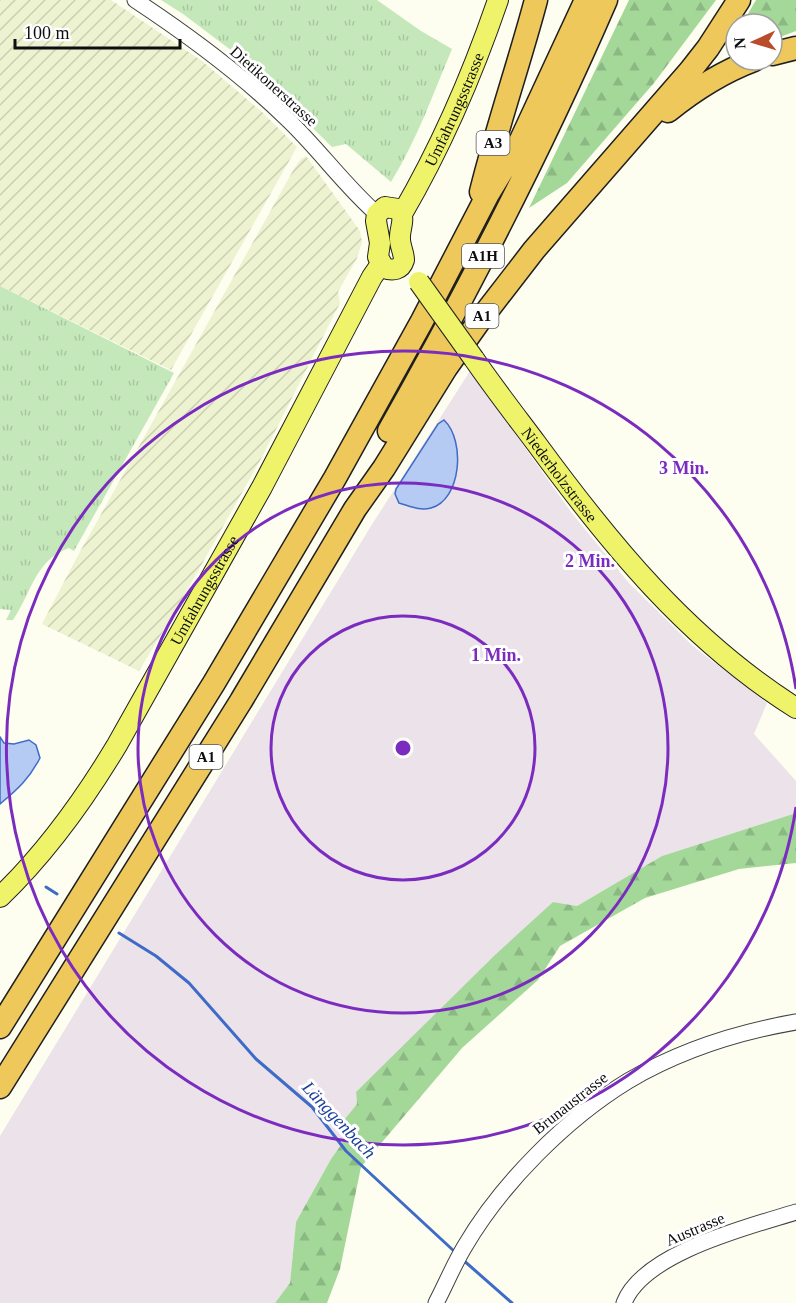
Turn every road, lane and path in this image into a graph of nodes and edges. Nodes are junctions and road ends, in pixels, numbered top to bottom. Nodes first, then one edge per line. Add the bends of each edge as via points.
1 (135, 0) edge
2 (498, 0) edge
3 (536, 0) edge
4 (572, 0) edge
5 (586, 0) edge
6 (606, 0) edge
7 (739, 0) edge
8 (726, 72) edge
9 (631, 139) junction
10 (488, 194) junction
11 (377, 214) junction
12 (402, 214) junction
13 (474, 221) junction
14 (381, 264) junction
15 (403, 264) junction
16 (354, 509) junction
17 (796, 708) edge
18 (0, 897) edge
19 (796, 1022) edge
20 (0, 1027) edge
21 (0, 1087) edge
22 (796, 1212) edge
23 (436, 1303) edge
24 (624, 1303) edge

1 - 11 street, Dietikonerstrasse via 202,47 264,98
2 - 12 main road, Umfahrungsstrasse via 452,115
3 - 13 highway, A3
4 - 10 highway via 510,134
5 - 10 highway via 521,140
6 - 16 highway, A1H via 499,226 372,461
7 - 9 highway, A1 via 708,48
8 - 9 highway
9 - 16 highway, A1 via 571,205 497,297
10 - 13 highway, A1
11 - 12 main road via 392,207
11 - 14 main road
12 - 15 main road
13 - 20 highway, A1 via 294,550
14 - 15 main road via 389,270
14 - 18 main road, Umfahrungsstrasse via 117,745 60,831
15 - 17 main road, Niederholzstrasse, bridge via 580,503 645,581 724,657
16 - 21 highway, A1 via 210,751
19 - 23 street, Brunaustrasse via 760,1028 668,1061 598,1102 540,1150 502,1193 465,1246
22 - 24 street, Austrasse via 683,1252 640,1279

